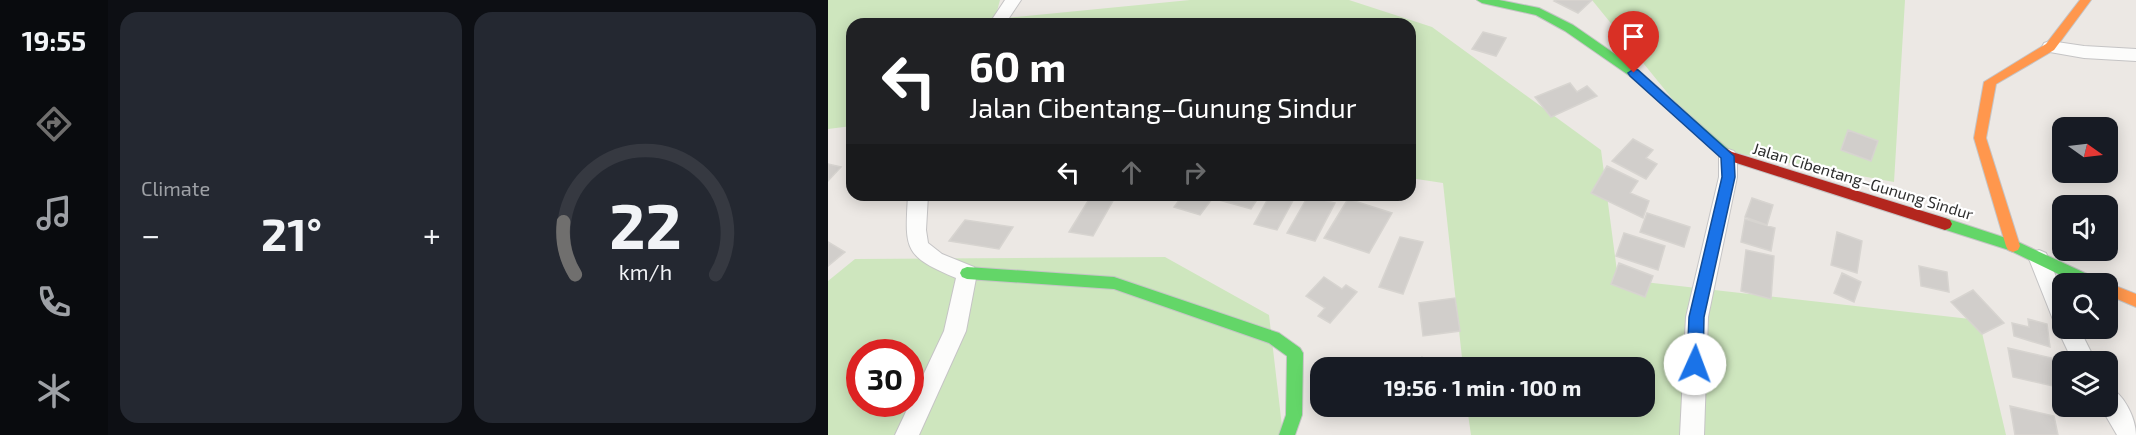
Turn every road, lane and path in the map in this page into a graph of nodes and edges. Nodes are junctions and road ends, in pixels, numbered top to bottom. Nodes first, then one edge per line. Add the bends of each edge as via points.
1 (1013, 0) edge
2 (1482, 0) edge
3 (2086, 0) edge
4 (1001, 18) edge
5 (2050, 47) junction
6 (2136, 55) edge
7 (1728, 156) junction
8 (918, 201) edge
9 (2013, 246) junction
10 (2039, 259) junction
11 (967, 273) junction
12 (2071, 273) edge
13 (2052, 291) edge
14 (2118, 293) edge
15 (2136, 301) edge
16 (2118, 415) edge
17 (907, 435) edge
18 (1287, 435) edge
19 (1692, 435) edge
20 (2130, 435) edge

1 - 4 street
2 - 7 street, Jalan Cibentang–Gunung Sindur via 1539,12 1569,28 1634,73
3 - 5 street
5 - 6 street
5 - 9 street via 1990,82 1980,138
7 - 9 street, Jalan Cibentang–Gunung Sindur
7 - 19 street via 1728,177 1696,317
8 - 11 street via 916,243 924,256
9 - 10 street, Jalan Cibentang–Gunung Sindur
10 - 12 street, Jalan Cibentang–Gunung Sindur
10 - 13 street
11 - 17 street via 955,331
11 - 18 street via 1114,283 1274,338 1295,353 1294,415
14 - 15 street
16 - 20 street

